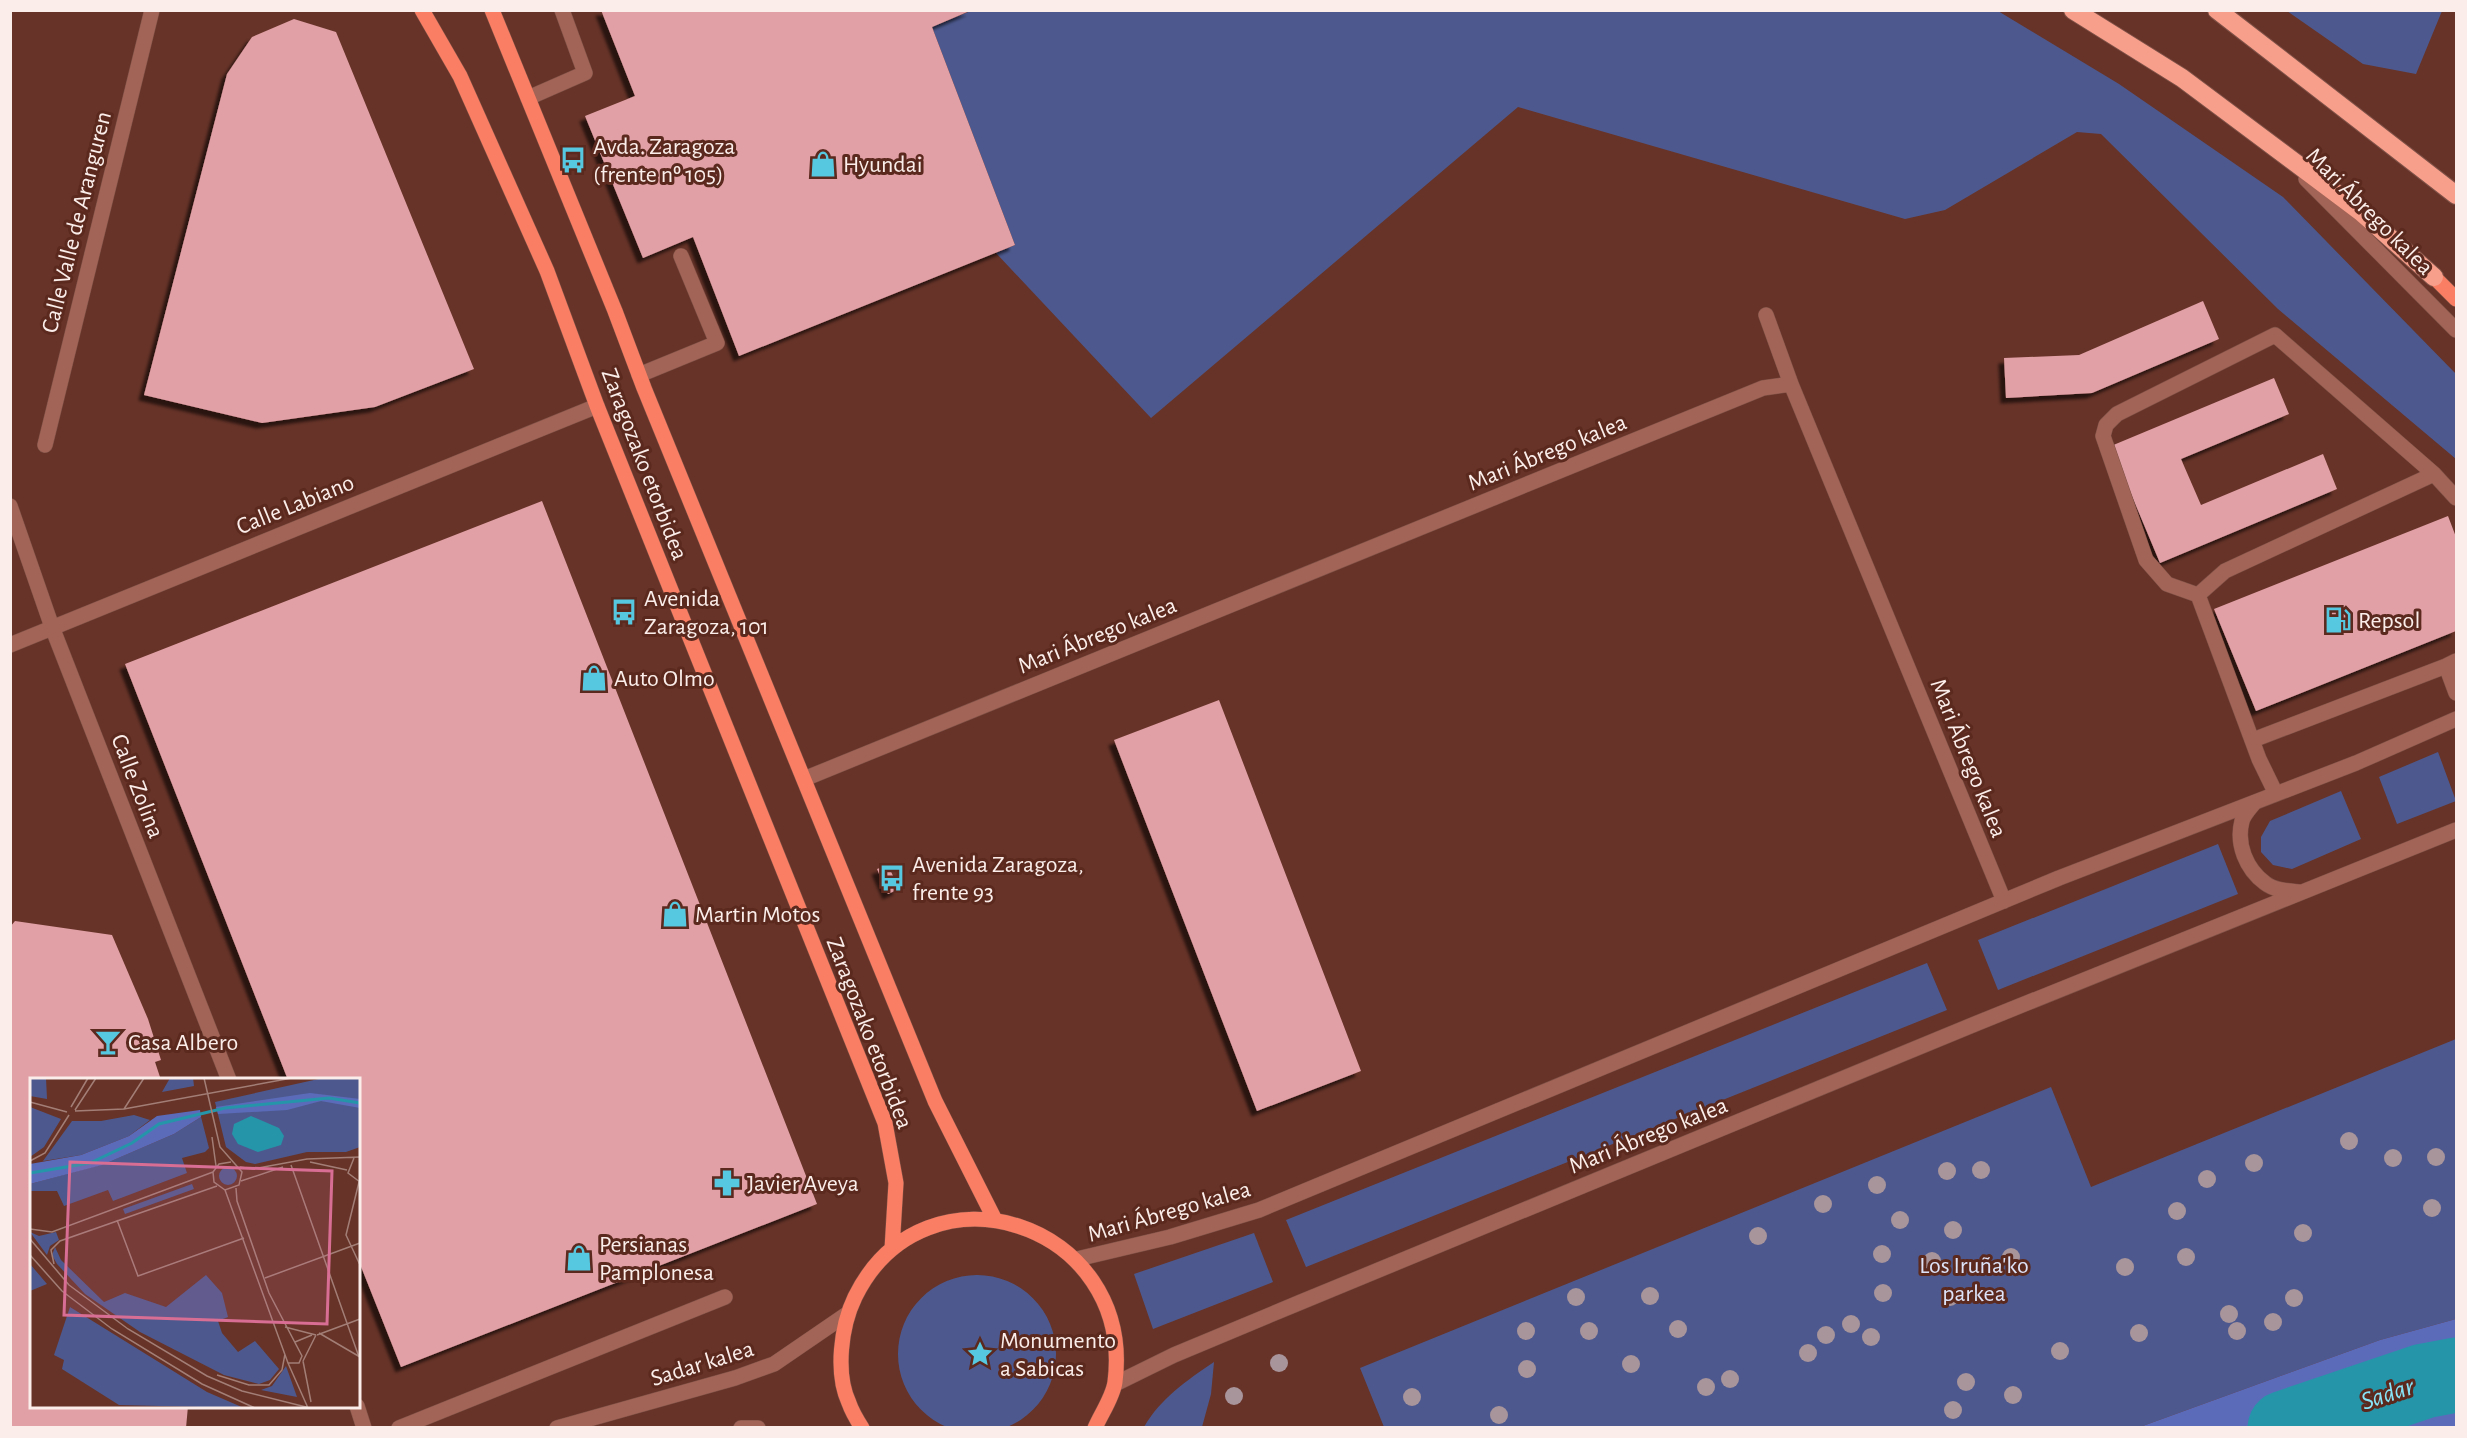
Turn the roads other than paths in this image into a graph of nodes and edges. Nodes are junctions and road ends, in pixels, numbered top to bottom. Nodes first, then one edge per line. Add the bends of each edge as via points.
1 (152, 10) edge
2 (422, 10) edge
3 (492, 10) edge
4 (562, 10) edge
5 (2073, 10) edge
6 (2217, 10) edge
7 (528, 98) junction
8 (2277, 149) junction
9 (2457, 195) edge
10 (681, 256) dead end
11 (2434, 277) joint
12 (2457, 299) edge
13 (1766, 315) dead end
14 (2457, 330) edge
15 (639, 375) junction
16 (1791, 384) junction
17 (597, 406) junction
18 (45, 445) dead end
19 (2434, 474) junction
20 (2457, 498) edge
21 (10, 506) edge
22 (2198, 595) junction
23 (52, 627) junction
24 (10, 645) edge
25 (2451, 664) edge
26 (2457, 693) edge
27 (2457, 719) edge
28 (2253, 740) junction
29 (804, 779) junction
30 (2276, 794) junction
31 (2255, 802) junction
32 (2457, 830) edge
33 (2302, 892) junction
34 (2004, 902) junction
35 (228, 1078) edge
36 (995, 1220) junction
37 (892, 1249) junction
38 (1077, 1260) junction
39 (725, 1297) dead end
40 (847, 1314) junction
41 (1115, 1384) junction
42 (357, 1408) edge
43 (364, 1428) edge
44 (399, 1428) edge
45 (557, 1428) edge
46 (741, 1428) edge
47 (758, 1428) edge
48 (862, 1428) edge
49 (1095, 1428) edge

1 - 18 street, Calle Valle de Aranguren
2 - 17 main road, Zaragozako etorbidea via 460,76 537,250
3 - 7 main road, Zaragozako etorbidea
4 - 7 street via 585,74
5 - 8 highway via 2182,78
6 - 9 highway
7 - 15 main road, Zaragozako etorbidea
8 - 11 highway via 2361,212
8 - 14 street, Mari Ábrego kalea
10 - 15 street via 717,343
11 - 12 main road
13 - 16 street
15 - 29 main road, Zaragozako etorbidea
16 - 29 street, Mari Ábrego kalea via 1763,388
16 - 34 street, Mari Ábrego kalea
17 - 23 street, Calle Labiano
17 - 37 main road, Zaragozako etorbidea via 885,1123 896,1183
19 - 20 street
19 - 22 street via 2225,571
19 - 22 street via 2275,335 2117,414 2106,425 2103,436 2146,560 2167,584
21 - 23 street, Calle Zolina
22 - 28 street
23 - 24 street, Calle Labiano
23 - 35 street, Calle Zolina
25 - 26 street
25 - 28 street
27 - 30 street, Mari Ábrego kalea
28 - 30 street
29 - 36 main road, Zaragozako etorbidea via 935,1101
30 - 31 street, Mari Ábrego kalea
31 - 33 street via 2243,819 2240,835 2245,862 2266,884
31 - 34 street, Mari Ábrego kalea
32 - 33 street, Mari Ábrego kalea
33 - 41 street, Mari Ábrego kalea via 1301,1302
34 - 38 street, Mari Ábrego kalea via 1258,1210
36 - 37 main road via 958,1220 923,1230
36 - 38 main road via 1039,1233
37 - 40 main road via 865,1279
38 - 41 main road via 1104,1296 1117,1340
39 - 44 street
40 - 45 street, Sadar kalea via 774,1364
40 - 48 main road via 840,1358 848,1401
41 - 49 main road
42 - 43 street
46 - 47 street

